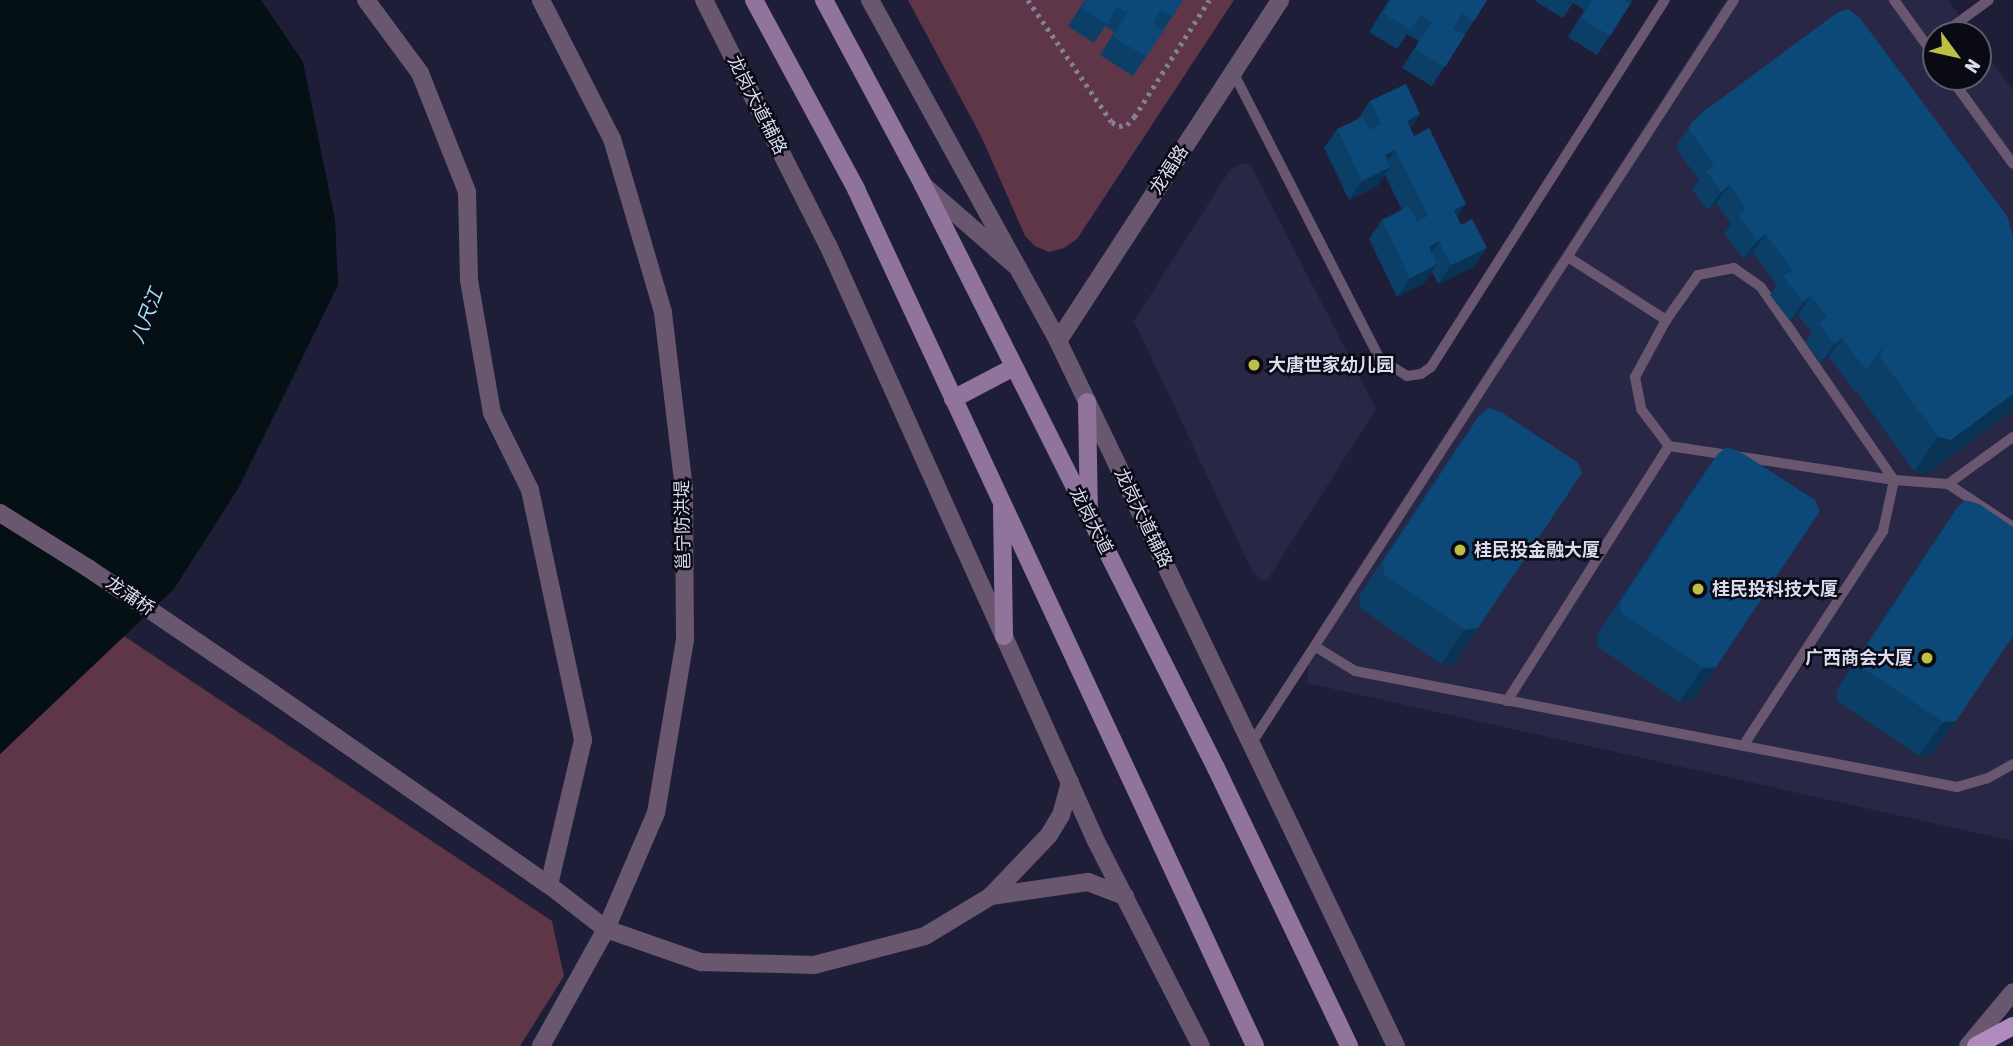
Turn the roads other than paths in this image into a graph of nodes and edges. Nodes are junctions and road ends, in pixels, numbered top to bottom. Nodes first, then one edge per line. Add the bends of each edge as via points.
1 (366, 0) edge
2 (541, 0) edge
3 (704, 0) edge
4 (754, 0) edge
5 (824, 0) edge
6 (870, 0) edge
7 (1280, 0) edge
8 (1665, 0) edge
9 (1734, 0) edge
10 (1894, 0) edge
11 (1989, 0) edge
12 (1960, 21) edge
13 (1922, 38) edge
14 (1233, 72) junction
15 (1960, 91) edge
16 (2013, 164) edge
17 (923, 185) junction
18 (1568, 257) junction
19 (1018, 268) junction
20 (1666, 320) junction
21 (1058, 341) junction
22 (1012, 368) junction
23 (953, 399) junction
24 (1087, 402) junction
25 (2013, 437) edge
26 (1669, 446) junction
27 (1894, 480) junction
28 (1948, 484) junction
29 (1002, 501) junction
30 (0, 513) edge
31 (1089, 518) junction
32 (2013, 527) edge
33 (1004, 636) junction
34 (1316, 647) junction
35 (1507, 701) junction
36 (1251, 744) junction
37 (1743, 746) junction
38 (2013, 764) edge
39 (1070, 782) junction
40 (549, 885) junction
41 (991, 896) junction
42 (1125, 896) junction
43 (606, 929) junction
44 (2013, 992) edge
45 (2013, 1026) edge
46 (541, 1046) edge
47 (1201, 1046) edge
48 (1255, 1046) edge
49 (1349, 1046) edge
50 (1396, 1046) edge
51 (1968, 1046) edge
52 (1976, 1046) edge

1 - 40 street via 420,73 467,192 469,280 492,412 530,490 583,740
2 - 43 street, 邕宁防洪堤 via 612,139 663,312 684,489 685,639 656,813
3 - 33 street, 龙岗大道辅路 via 828,245
4 - 23 main road via 856,189
5 - 17 main road, 龙岗大道
6 - 19 street, 龙岗大道辅路
7 - 14 street, 龙福路
8 - 14 lane via 1431,367 1421,374 1407,376 1380,359
9 - 18 lane
10 - 13 lane
11 - 12 lane
14 - 21 street, 龙福路
15 - 16 lane
17 - 19 street
17 - 22 main road, 龙岗大道
18 - 20 lane
18 - 34 lane
19 - 21 street, 龙岗大道辅路
20 - 26 lane via 1635,377 1641,409
20 - 27 lane via 1698,275 1734,268 1761,287
21 - 24 street, 龙岗大道辅路
22 - 23 main road
22 - 31 main road, 龙岗大道
23 - 29 main road
24 - 31 main road
24 - 36 street, 龙岗大道辅路
25 - 28 lane
26 - 27 lane
26 - 35 lane
27 - 28 lane
27 - 37 lane via 1883,531
28 - 32 lane
29 - 33 main road
29 - 48 main road
30 - 40 street, 龙蒲桥 via 258,683
31 - 49 main road, 龙岗大道
33 - 39 street, 龙岗大道辅路
34 - 35 lane via 1355,671
34 - 36 lane
35 - 37 lane
36 - 50 street, 龙岗大道辅路
37 - 38 lane via 1957,787 1989,778
39 - 41 street via 1061,815 1049,835
39 - 42 street, 龙岗大道辅路
40 - 43 street, 龙蒲桥
41 - 42 street via 1087,883
41 - 43 street, 龙蒲桥 via 925,936 814,965 701,962
42 - 47 street, 龙岗大道辅路
43 - 46 street, 邕宁防洪堤
44 - 51 street
45 - 52 main road

